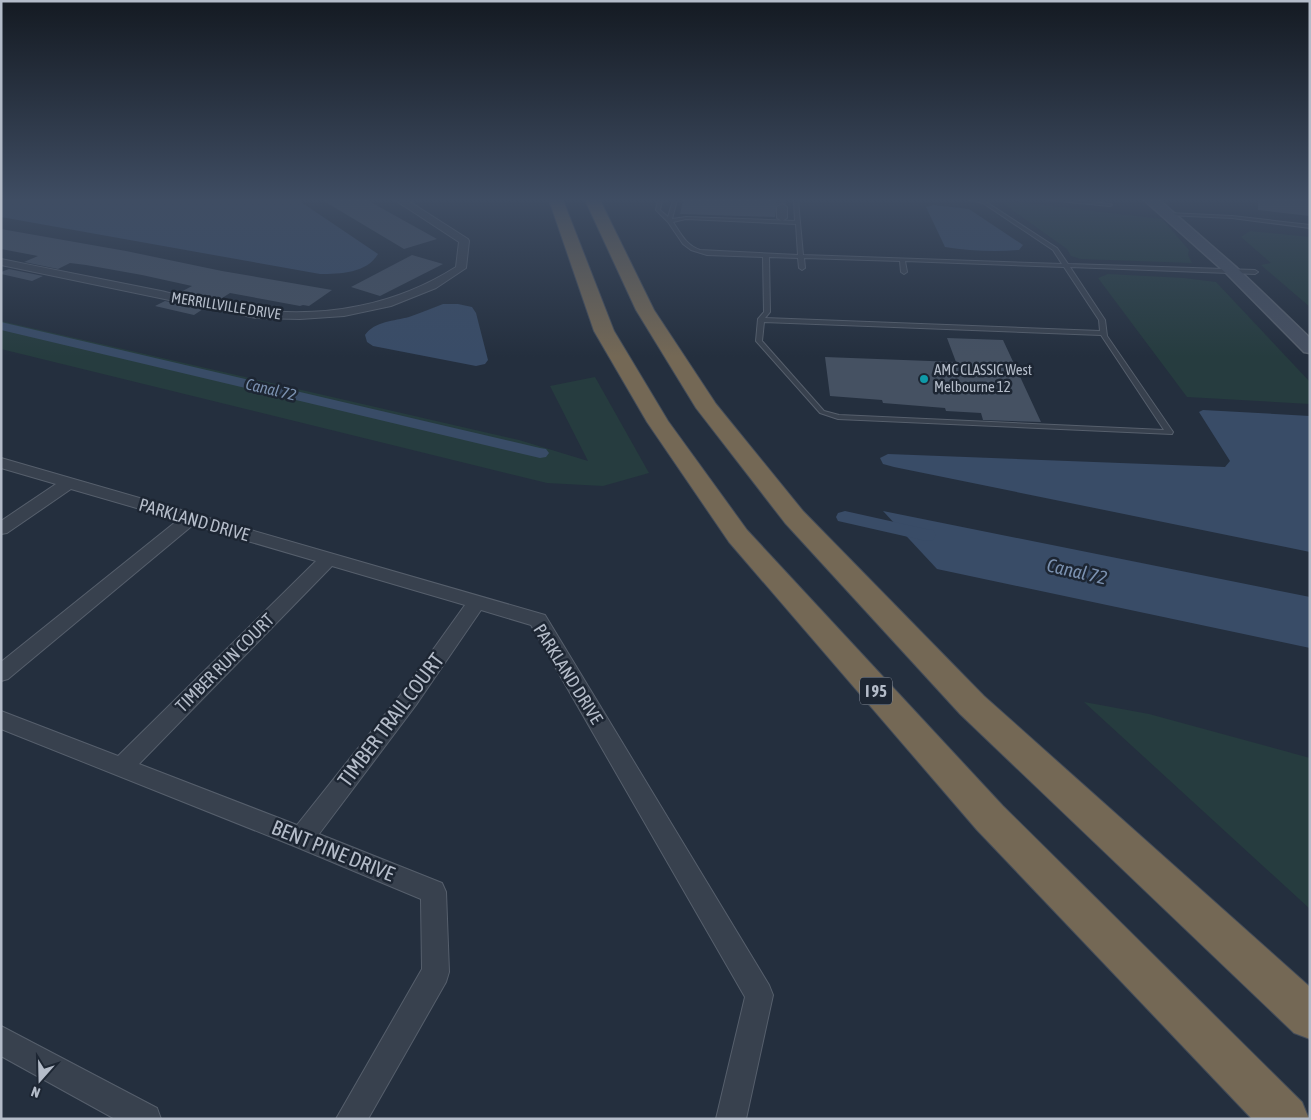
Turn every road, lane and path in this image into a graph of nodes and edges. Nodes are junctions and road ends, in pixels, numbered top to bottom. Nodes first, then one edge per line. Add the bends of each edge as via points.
1 (463, 252) edge
2 (575, 252) edge
3 (616, 252) edge
4 (717, 252) edge
5 (802, 252) edge
6 (1057, 252) edge
7 (1214, 252) edge
8 (1235, 254) dead end
9 (766, 255) junction
10 (802, 256) junction
11 (902, 260) junction
12 (1, 262) edge
13 (1065, 265) junction
14 (802, 268) dead end
15 (1232, 271) junction
16 (904, 272) dead end
17 (1255, 272) junction
18 (1268, 285) dead end
19 (761, 320) junction
20 (1103, 333) junction
21 (1310, 348) edge
22 (1, 464) edge
23 (69, 483) junction
24 (190, 519) junction
25 (1, 529) edge
26 (329, 559) junction
27 (478, 602) junction
28 (1, 673) edge
29 (1, 720) edge
30 (121, 768) junction
31 (302, 838) junction
32 (1310, 1017) edge
33 (1, 1040) edge
34 (128, 1115) edge
35 (351, 1119) edge
36 (731, 1119) edge
37 (1284, 1119) edge

1 - 12 street, MERRILLVILLE DRIVE via 461,268 428,289 385,304 337,314 296,317 256,314
2 - 37 highway, I 95 via 604,330 658,422 738,536 990,818
3 - 32 highway via 645,310 707,408 794,517 972,705
4 - 9 lane
5 - 10 lane
6 - 13 lane
7 - 15 street
8 - 17 street
9 - 10 lane
9 - 19 lane via 767,312
10 - 11 lane
10 - 14 lane
11 - 13 lane
11 - 16 lane
13 - 15 lane
13 - 20 lane via 1102,320
15 - 17 lane
15 - 21 street
17 - 18 street
19 - 20 lane
19 - 20 lane via 759,341 822,412 838,417 1170,432
22 - 23 street, PARKLAND DRIVE
23 - 24 street, PARKLAND DRIVE
23 - 25 street
24 - 26 street, PARKLAND DRIVE
24 - 28 street
26 - 27 street, PARKLAND DRIVE
26 - 30 street, TIMBER RUN COURT
27 - 31 street, TIMBER TRAIL COURT via 409,699
27 - 36 street, PARKLAND DRIVE via 538,620 759,995
29 - 30 street, BENT PINE DRIVE
30 - 31 street, BENT PINE DRIVE
31 - 35 street, BENT PINE DRIVE via 433,892 436,972
33 - 34 street

